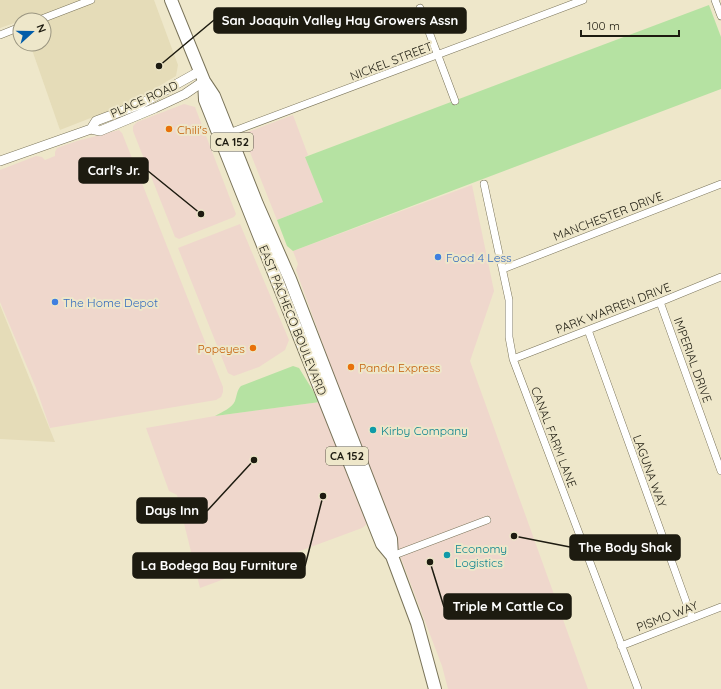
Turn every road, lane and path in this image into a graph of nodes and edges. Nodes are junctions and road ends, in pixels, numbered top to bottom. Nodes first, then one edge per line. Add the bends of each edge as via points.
1 (91, 0) edge
2 (171, 0) edge
3 (583, 0) edge
4 (715, 0) edge
5 (420, 8) dead end
6 (52, 15) edge
7 (721, 16) edge
8 (12, 31) edge
9 (0, 35) edge
10 (438, 55) junction
11 (202, 76) junction
12 (455, 101) dead end
13 (229, 133) junction
14 (0, 161) edge
15 (484, 184) dead end
16 (721, 184) edge
17 (503, 269) junction
18 (721, 277) edge
19 (660, 302) junction
20 (588, 330) junction
21 (513, 359) junction
22 (721, 471) edge
23 (487, 520) dead end
24 (392, 556) junction
25 (721, 608) edge
26 (692, 618) junction
27 (621, 646) junction
28 (435, 689) edge
29 (638, 689) edge

1 - 6 street
2 - 11 highway, EAST PACHECO BOULEVARD / CA 152
3 - 10 street, NICKEL STREET
4 - 7 street
5 - 10 street
8 - 9 street
10 - 12 street
10 - 13 street, NICKEL STREET
11 - 13 highway, EAST PACHECO BOULEVARD / CA 152 via 214,96
11 - 14 street, PLACE ROAD via 185,94 155,108 100,131 91,129
11 - 24 highway, EAST PACHECO BOULEVARD / CA 152 via 204,100 382,544
13 - 24 highway, EAST PACHECO BOULEVARD / CA 152 via 301,307 391,539
15 - 17 street, CANAL FARM LANE
16 - 17 street, MANCHESTER DRIVE
17 - 21 street, CANAL FARM LANE via 509,300 509,337
18 - 19 street, PARK WARREN DRIVE
19 - 20 street, PARK WARREN DRIVE
19 - 22 street, IMPERIAL DRIVE
20 - 21 street, PARK WARREN DRIVE
20 - 26 street, LAGUNA WAY
21 - 27 street, CANAL FARM LANE
23 - 24 street
24 - 28 highway, EAST PACHECO BOULEVARD / CA 152 via 417,623
25 - 26 street, PISMO WAY
26 - 27 street, PISMO WAY
27 - 29 street, CANAL FARM LANE

